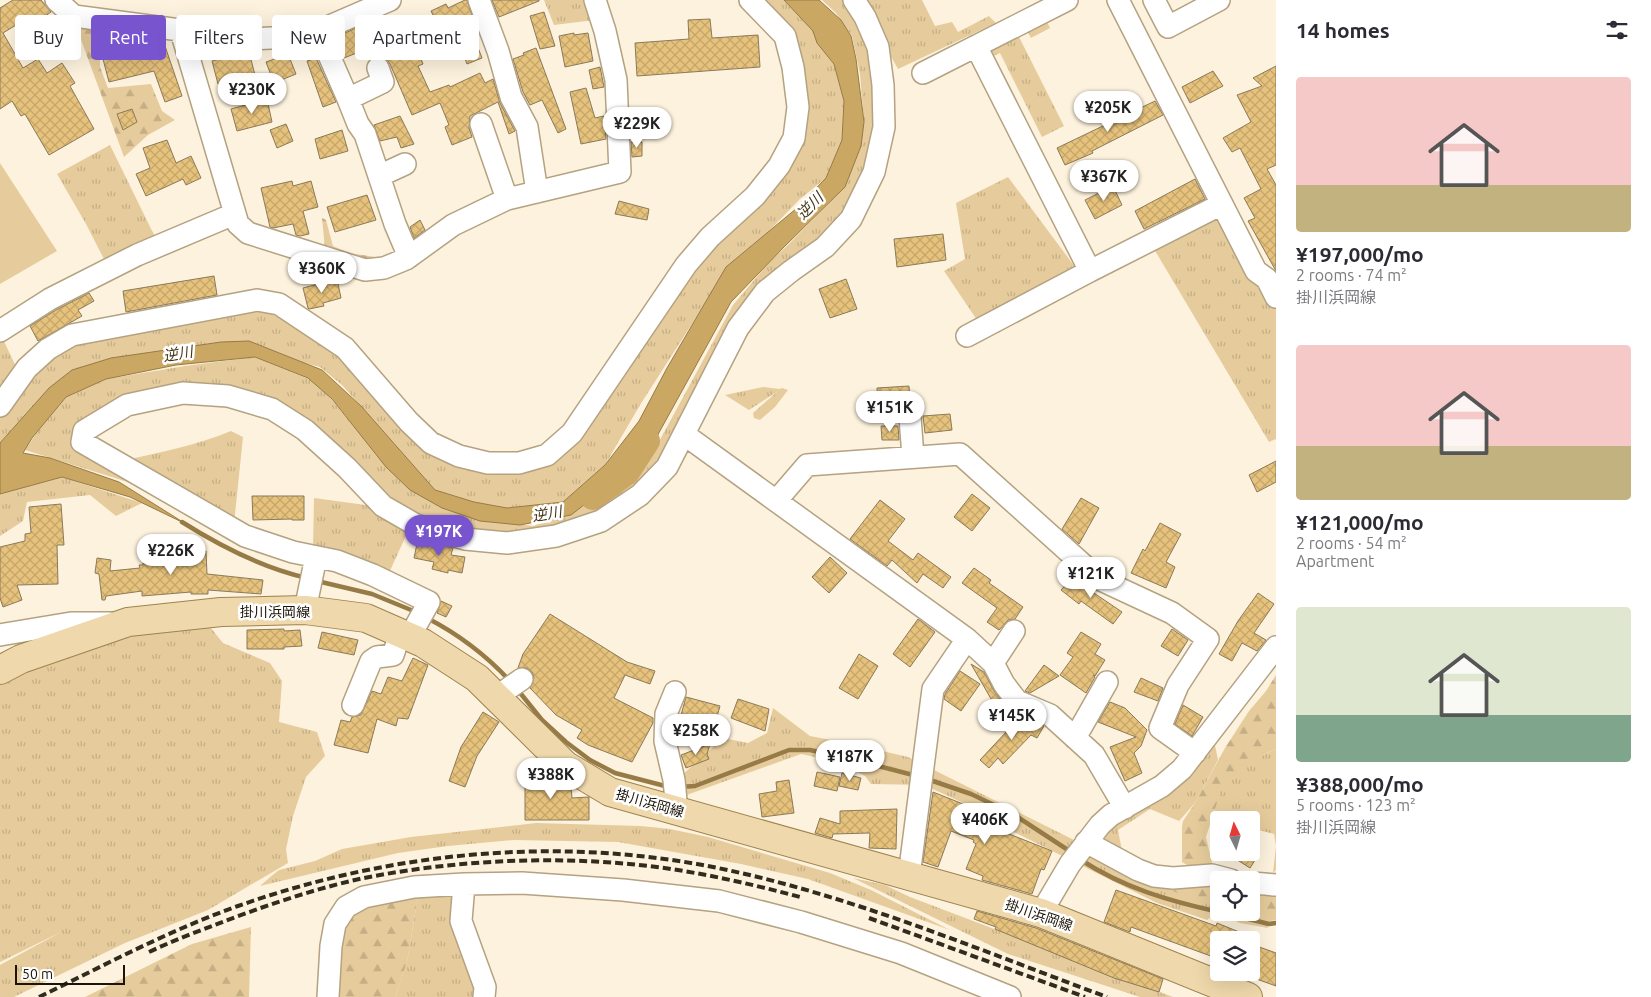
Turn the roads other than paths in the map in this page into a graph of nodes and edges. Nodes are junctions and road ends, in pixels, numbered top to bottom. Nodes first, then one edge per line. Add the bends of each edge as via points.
1 (56, 0) edge
2 (390, 0) edge
3 (479, 0) edge
4 (595, 0) edge
5 (750, 0) edge
6 (854, 0) edge
7 (1067, 0) edge
8 (1118, 0) edge
9 (1154, 0) edge
10 (1219, 0) edge
11 (345, 19) edge
12 (176, 30) edge
13 (976, 46) junction
14 (190, 60) edge
15 (331, 60) edge
16 (378, 68) dead end
17 (923, 73) dead end
18 (348, 99) junction
19 (481, 124) dead end
20 (404, 164) dead end
21 (379, 176) junction
22 (537, 192) junction
23 (508, 199) junction
24 (1222, 204) junction
25 (234, 214) junction
26 (409, 257) junction
27 (1090, 271) junction
28 (1276, 297) edge
29 (0, 331) edge
30 (967, 336) dead end
31 (0, 406) edge
32 (910, 417) dead end
33 (684, 435) junction
34 (913, 457) junction
35 (776, 501) junction
36 (315, 562) junction
37 (306, 601) junction
38 (128, 622) junction
39 (413, 626) junction
40 (1014, 631) dead end
41 (0, 635) edge
42 (966, 638) junction
43 (1276, 647) edge
44 (993, 663) junction
45 (0, 670) edge
46 (1107, 682) dead end
47 (676, 692) dead end
48 (353, 705) dead end
49 (1075, 738) junction
50 (1195, 753) junction
51 (675, 797) junction
52 (1125, 808) junction
53 (1079, 851) junction
54 (1210, 875) edge
55 (909, 876) junction
56 (1260, 883) edge
57 (464, 884) junction
58 (1276, 885) edge
59 (1041, 913) junction
60 (1004, 996) edge
61 (328, 997) edge
62 (484, 997) edge
63 (1248, 997) edge

1 - 12 street via 74,16
2 - 11 street
3 - 22 street via 511,97 526,127
4 - 22 street via 616,80 620,172
5 - 31 street via 785,36 798,107 794,138 779,166 755,196 710,237 686,265 572,433 547,455 519,463 488,463 459,456 431,442 409,422 345,348 279,304 257,300 72,335 48,349 27,368
6 - 33 street via 878,48 883,86 884,127 874,172 851,219 826,248 765,292 738,328
7 - 13 street
8 - 24 street
9 - 10 street via 1168,26
13 - 17 street
13 - 27 street
14 - 25 street
15 - 18 street
16 - 18 street via 383,82
18 - 21 street via 365,134
19 - 23 street
20 - 21 street
21 - 26 street
22 - 23 street
23 - 26 street via 453,225
24 - 27 street
24 - 28 street via 1256,271 1267,279
25 - 26 street via 238,224 248,233 365,270 384,268
25 - 29 street via 50,299
27 - 30 street
32 - 34 street
33 - 35 street
33 - 36 street via 667,467 640,495 601,521 556,536 506,543 465,539 416,525 383,506 306,430 272,409 228,396 184,393 127,405 84,431 82,442 245,536
34 - 35 street via 807,465
34 - 50 street via 960,454 1099,579 1172,613 1208,639 1178,685 1160,728
35 - 42 street
36 - 37 street
36 - 39 street via 338,561 429,602
37 - 38 main road, 掛川浜岡線
37 - 39 main road, 掛川浜岡線 via 366,618
38 - 41 street via 71,623
38 - 45 main road, 掛川浜岡線 via 21,659
39 - 48 street via 393,655 376,657 371,661
39 - 51 main road, 掛川浜岡線 via 423,643 477,678 511,686 565,765 610,792
40 - 44 street
42 - 44 street
42 - 55 street via 933,690
43 - 50 street
44 - 49 street via 1017,701 1050,716
46 - 49 street
47 - 51 street via 666,714 665,742
49 - 52 street via 1094,755
50 - 52 street via 1162,786
51 - 55 main road, 掛川浜岡線
52 - 53 street via 1100,825
53 - 54 street via 1154,876
53 - 59 street
55 - 59 main road, 掛川浜岡線
56 - 58 street
57 - 60 street via 540,884 719,901 901,953
57 - 61 street via 414,887 364,896 346,907 335,924
57 - 62 street via 461,921 485,987
59 - 63 main road, 掛川浜岡線

